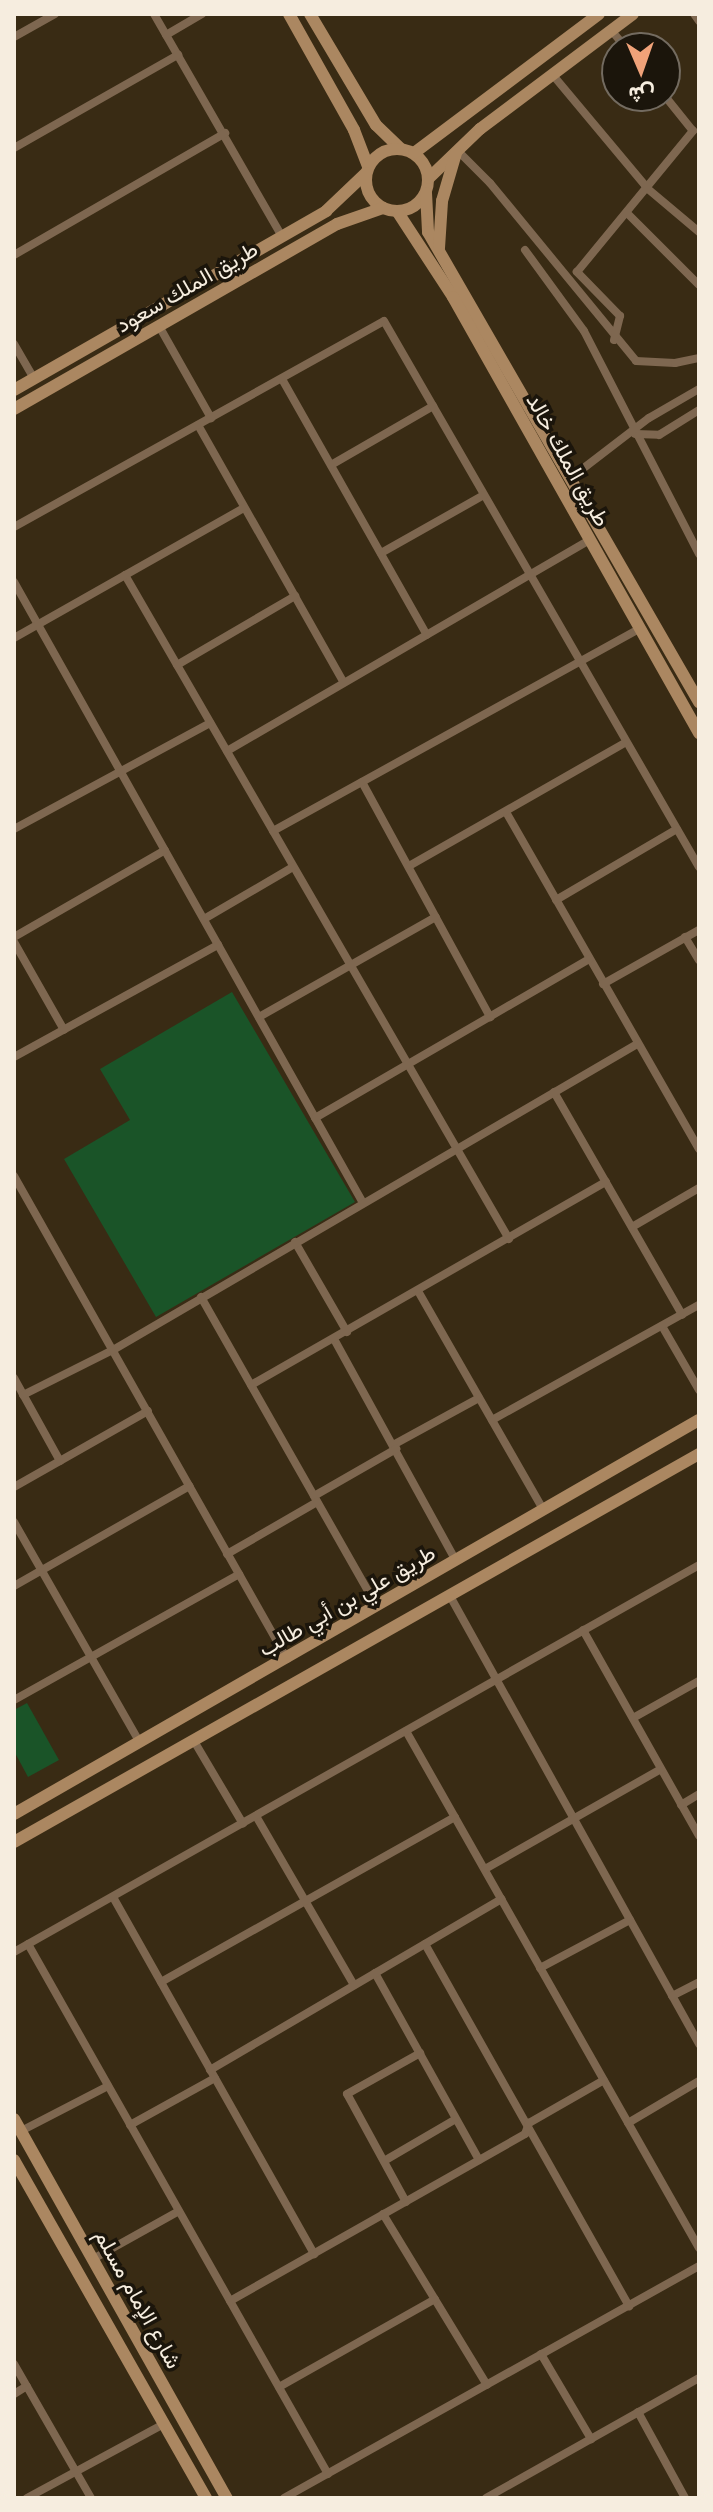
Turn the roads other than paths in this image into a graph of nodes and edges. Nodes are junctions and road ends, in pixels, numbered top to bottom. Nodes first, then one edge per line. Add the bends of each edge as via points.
1 (55, 14) edge
2 (154, 14) edge
3 (202, 14) edge
4 (289, 14) edge
5 (310, 14) edge
6 (599, 14) edge
7 (633, 14) edge
8 (694, 14) edge
9 (699, 21) edge
10 (611, 30) joint
11 (166, 35) junction
12 (14, 37) edge
13 (178, 55) junction
14 (552, 74) junction
15 (678, 112) edge
16 (225, 133) junction
17 (14, 148) edge
18 (400, 148) junction
19 (457, 150) junction
20 (414, 153) junction
21 (367, 169) junction
22 (429, 178) junction
23 (648, 189) junction
24 (426, 193) junction
25 (383, 208) junction
26 (397, 211) junction
27 (629, 215) junction
28 (428, 232) junction
29 (699, 232) edge
30 (281, 235) junction
31 (414, 238) junction
32 (439, 248) junction
33 (525, 250) dead end
34 (14, 255) edge
35 (699, 285) edge
36 (159, 326) junction
37 (614, 340) junction
38 (14, 344) edge
39 (699, 358) edge
40 (34, 378) junction
41 (282, 379) junction
42 (699, 389) edge
43 (14, 390) edge
44 (433, 406) junction
45 (14, 409) edge
46 (699, 410) edge
47 (211, 418) junction
48 (198, 425) junction
49 (635, 434) junction
50 (331, 465) junction
51 (572, 477) junction
52 (484, 495) junction
53 (244, 508) junction
54 (14, 527) edge
55 (590, 540) junction
56 (381, 553) junction
57 (699, 554) edge
58 (125, 575) junction
59 (530, 575) junction
60 (14, 582) edge
61 (295, 596) junction
62 (38, 624) junction
63 (640, 628) junction
64 (427, 635) junction
65 (14, 638) edge
66 (579, 662) junction
67 (177, 665) junction
68 (344, 683) junction
69 (699, 702) edge
70 (210, 723) junction
71 (699, 733) edge
72 (626, 742) junction
73 (227, 751) junction
74 (120, 771) junction
75 (362, 782) junction
76 (506, 812) junction
77 (14, 829) edge
78 (677, 829) junction
79 (273, 831) junction
80 (165, 850) junction
81 (409, 866) junction
82 (293, 867) junction
83 (699, 867) edge
84 (556, 900) junction
85 (436, 917) junction
86 (204, 919) junction
87 (699, 930) edge
88 (685, 937) junction
89 (14, 939) edge
90 (218, 945) junction
91 (589, 959) junction
92 (699, 960) edge
93 (349, 965) junction
94 (603, 984) junction
95 (259, 1017) junction
96 (490, 1017) junction
97 (64, 1030) junction
98 (637, 1044) junction
99 (14, 1057) edge
100 (407, 1065) junction
101 (554, 1092) junction
102 (315, 1118) junction
103 (455, 1149) junction
104 (699, 1149) edge
105 (14, 1176) edge
106 (606, 1182) junction
107 (699, 1188) edge
108 (362, 1201) junction
109 (632, 1227) junction
110 (509, 1239) junction
111 (295, 1242) junction
112 (418, 1291) junction
113 (201, 1297) junction
114 (699, 1305) edge
115 (682, 1315) junction
116 (662, 1326) junction
117 (347, 1332) junction
118 (334, 1339) junction
119 (113, 1350) junction
120 (14, 1378) edge
121 (251, 1385) junction
122 (699, 1390) edge
123 (23, 1395) junction
124 (479, 1398) junction
125 (148, 1411) junction
126 (492, 1420) junction
127 (699, 1420) edge
128 (394, 1447) junction
129 (699, 1454) edge
130 (60, 1461) junction
131 (189, 1486) junction
132 (14, 1487) edge
133 (315, 1499) junction
134 (543, 1509) junction
135 (14, 1522) edge
136 (227, 1554) junction
137 (456, 1561) junction
138 (699, 1565) edge
139 (41, 1571) junction
140 (239, 1574) junction
141 (14, 1586) edge
142 (450, 1596) junction
143 (377, 1608) junction
144 (583, 1630) junction
145 (92, 1657) junction
146 (287, 1659) junction
147 (497, 1679) junction
148 (699, 1681) edge
149 (14, 1700) edge
150 (633, 1718) junction
151 (406, 1731) junction
152 (194, 1741) junction
153 (140, 1743) junction
154 (661, 1769) junction
155 (699, 1794) edge
156 (681, 1805) junction
157 (14, 1814) edge
158 (256, 1816) junction
159 (455, 1817) junction
160 (574, 1819) junction
161 (243, 1824) junction
162 (699, 1836) edge
163 (14, 1842) edge
164 (485, 1869) junction
165 (113, 1897) junction
166 (501, 1899) junction
167 (306, 1900) junction
168 (630, 1920) junction
169 (28, 1944) junction
170 (425, 1944) junction
171 (14, 1952) edge
172 (540, 1968) junction
173 (375, 1973) junction
174 (161, 1982) junction
175 (699, 1982) edge
176 (354, 1985) junction
177 (672, 1996) junction
178 (699, 2044) edge
179 (420, 2053) junction
180 (213, 2074) junction
181 (604, 2080) junction
182 (699, 2081) edge
183 (108, 2086) junction
184 (14, 2119) edge
185 (456, 2119) junction
186 (628, 2123) junction
187 (130, 2125) junction
188 (527, 2129) junction
189 (21, 2131) junction
190 (14, 2160) edge
191 (479, 2160) junction
192 (384, 2161) junction
193 (18, 2177) edge
194 (406, 2202) junction
195 (179, 2211) junction
196 (383, 2214) junction
197 (699, 2248) edge
198 (314, 2254) junction
199 (93, 2259) junction
200 (699, 2266) edge
201 (435, 2299) junction
202 (230, 2301) junction
203 (629, 2306) junction
204 (541, 2354) junction
205 (14, 2364) edge
206 (699, 2378) edge
207 (487, 2385) junction
208 (27, 2386) junction
209 (279, 2387) junction
210 (14, 2394) edge
211 (638, 2412) junction
212 (164, 2424) junction
213 (591, 2439) junction
214 (77, 2471) junction
215 (328, 2474) junction
216 (27, 2498) edge
217 (91, 2498) edge
218 (206, 2498) edge
219 (227, 2498) edge
220 (284, 2498) edge
221 (486, 2498) edge
222 (685, 2498) edge

1 - 12 street
2 - 11 street
3 - 11 street
4 - 21 main road via 354,130
5 - 18 main road via 376,125
6 - 20 main road
7 - 10 main road
8 - 9 street
10 - 14 main road
11 - 13 street
13 - 16 street
13 - 17 street
14 - 19 main road
14 - 23 street
15 - 23 street via 693,131
16 - 30 street
16 - 34 street
18 - 20 main road
18 - 21 main road via 381,152
19 - 22 main road
19 - 32 main road via 442,201
19 - 37 street via 490,183
20 - 22 main road
21 - 25 main road via 368,193
21 - 30 main road, طريق الملك سعود via 326,211
22 - 24 main road
23 - 27 street
23 - 29 street
24 - 26 main road via 419,203
24 - 28 main road
25 - 26 main road
25 - 36 main road, طريق الملك سعود via 337,224
26 - 31 main road, طريق الملك خالد
27 - 35 street
27 - 37 street via 577,272 620,316
28 - 31 main road via 418,228
28 - 32 main road, طريق الملك خالد
30 - 40 main road, طريق الملك سعود
31 - 55 main road, طريق الملك خالد
32 - 51 main road, طريق الملك خالد
33 - 49 street via 584,331
36 - 45 main road, طريق الملك سعود
36 - 47 street
37 - 39 street via 636,361
38 - 40 street
40 - 43 main road, طريق الملك سعود
41 - 44 street via 384,321
41 - 47 street
41 - 50 street
42 - 49 street via 649,418
44 - 50 street
44 - 52 street
46 - 49 street via 659,435
47 - 48 street
48 - 53 street
48 - 54 street
49 - 51 street
49 - 57 street
50 - 56 street
51 - 69 main road, طريق الملك خالد
52 - 56 street
52 - 59 street
53 - 58 street
53 - 61 street
55 - 59 street
55 - 63 main road, طريق الملك خالد
56 - 64 street
58 - 62 street
58 - 67 street
59 - 64 street
59 - 66 street
60 - 62 street
61 - 67 street
61 - 68 street
62 - 65 street
62 - 74 street
63 - 66 street
63 - 71 main road, طريق الملك خالد
64 - 68 street
66 - 72 street
66 - 75 street
67 - 70 street
68 - 73 street
70 - 73 street
70 - 74 street
72 - 76 street
72 - 78 street
73 - 79 street
74 - 77 street
74 - 80 street
75 - 79 street
75 - 81 street
76 - 81 street
76 - 84 street
78 - 83 street
78 - 84 street
79 - 82 street
80 - 86 street
80 - 89 street
81 - 85 street
82 - 86 street
82 - 93 street
84 - 91 street
85 - 93 street
85 - 96 street
86 - 90 street
87 - 88 street
88 - 92 street
88 - 94 street
89 - 97 street
90 - 95 street
90 - 97 street
91 - 94 street
91 - 96 street
93 - 95 street
93 - 100 street
94 - 98 street
95 - 102 street
96 - 100 street
97 - 99 street
98 - 101 street
98 - 104 street
100 - 102 street
100 - 103 street
101 - 103 street
101 - 106 street
102 - 108 street
103 - 108 street
103 - 110 street
105 - 119 street
106 - 109 street
106 - 110 street
107 - 109 street
108 - 111 street
109 - 115 street
110 - 112 street
111 - 113 street
111 - 117 street
112 - 117 street
112 - 124 street
113 - 119 street
113 - 121 street
114 - 115 street
115 - 116 street
116 - 122 street
116 - 126 street
117 - 118 street
118 - 121 street
118 - 128 street
119 - 123 street
119 - 125 street
120 - 123 street
121 - 133 street
123 - 130 street
124 - 126 street
124 - 128 street
125 - 130 street
125 - 131 street
126 - 134 street
127 - 134 main road, طريق علي بن أبي طالب
128 - 133 street
128 - 137 street
129 - 142 main road, طريق علي بن أبي طالب
130 - 132 street
131 - 136 street
131 - 139 street
133 - 136 street
133 - 143 street
134 - 137 main road, طريق علي بن أبي طالب
135 - 139 street
136 - 140 street
137 - 143 main road, طريق علي بن أبي طالب
138 - 144 street
139 - 141 street
139 - 145 street
140 - 145 street
140 - 146 street
142 - 147 street
142 - 152 main road, طريق علي بن أبي طالب
143 - 146 main road, طريق علي بن أبي طالب
144 - 147 street
144 - 150 street
145 - 149 street
145 - 153 street
146 - 153 main road, طريق علي بن أبي طالب
147 - 151 street
147 - 160 street
148 - 150 street
150 - 154 street
151 - 158 street
151 - 159 street
152 - 161 street
152 - 163 main road, طريق علي بن أبي طالب
153 - 157 main road, طريق علي بن أبي طالب
154 - 156 street
154 - 160 street
155 - 156 street
156 - 162 street
158 - 161 street
158 - 167 street
159 - 164 street
159 - 167 street
160 - 164 street
160 - 168 street
161 - 165 street
164 - 166 street
165 - 169 street
165 - 174 street
166 - 170 street
166 - 172 street
167 - 174 street
167 - 176 street
168 - 172 street
168 - 177 street
169 - 171 street
169 - 183 street
170 - 173 street
170 - 188 street
172 - 181 street
173 - 176 street
173 - 179 street
174 - 180 street
175 - 177 street
176 - 180 street
177 - 178 street
179 - 185 street
179 - 192 street via 347,2094
180 - 187 street
180 - 198 street
181 - 186 street
181 - 188 street
182 - 186 street
183 - 187 street
183 - 189 street
184 - 189 main road, شارع الإمام مسلم
185 - 191 street
185 - 192 street
186 - 197 street
187 - 195 street
188 - 191 street
188 - 203 street
189 - 199 main road, شارع الإمام مسلم
190 - 193 main road, شارع الإمام مسلم
191 - 194 street
192 - 194 street
193 - 212 main road, شارع الإمام مسلم
194 - 196 street
195 - 199 street
195 - 202 street
196 - 198 street
196 - 201 street
198 - 202 street
199 - 219 main road, شارع الإمام مسلم
200 - 203 street
201 - 207 street
201 - 209 street
202 - 209 street
203 - 204 street
204 - 207 street
204 - 213 street
205 - 208 street
206 - 211 street
207 - 215 street
208 - 210 street
208 - 214 street
209 - 215 street
211 - 213 street
211 - 222 street
212 - 214 street
212 - 218 main road, شارع الإمام مسلم
213 - 221 street
214 - 216 street
214 - 217 street
215 - 220 street

